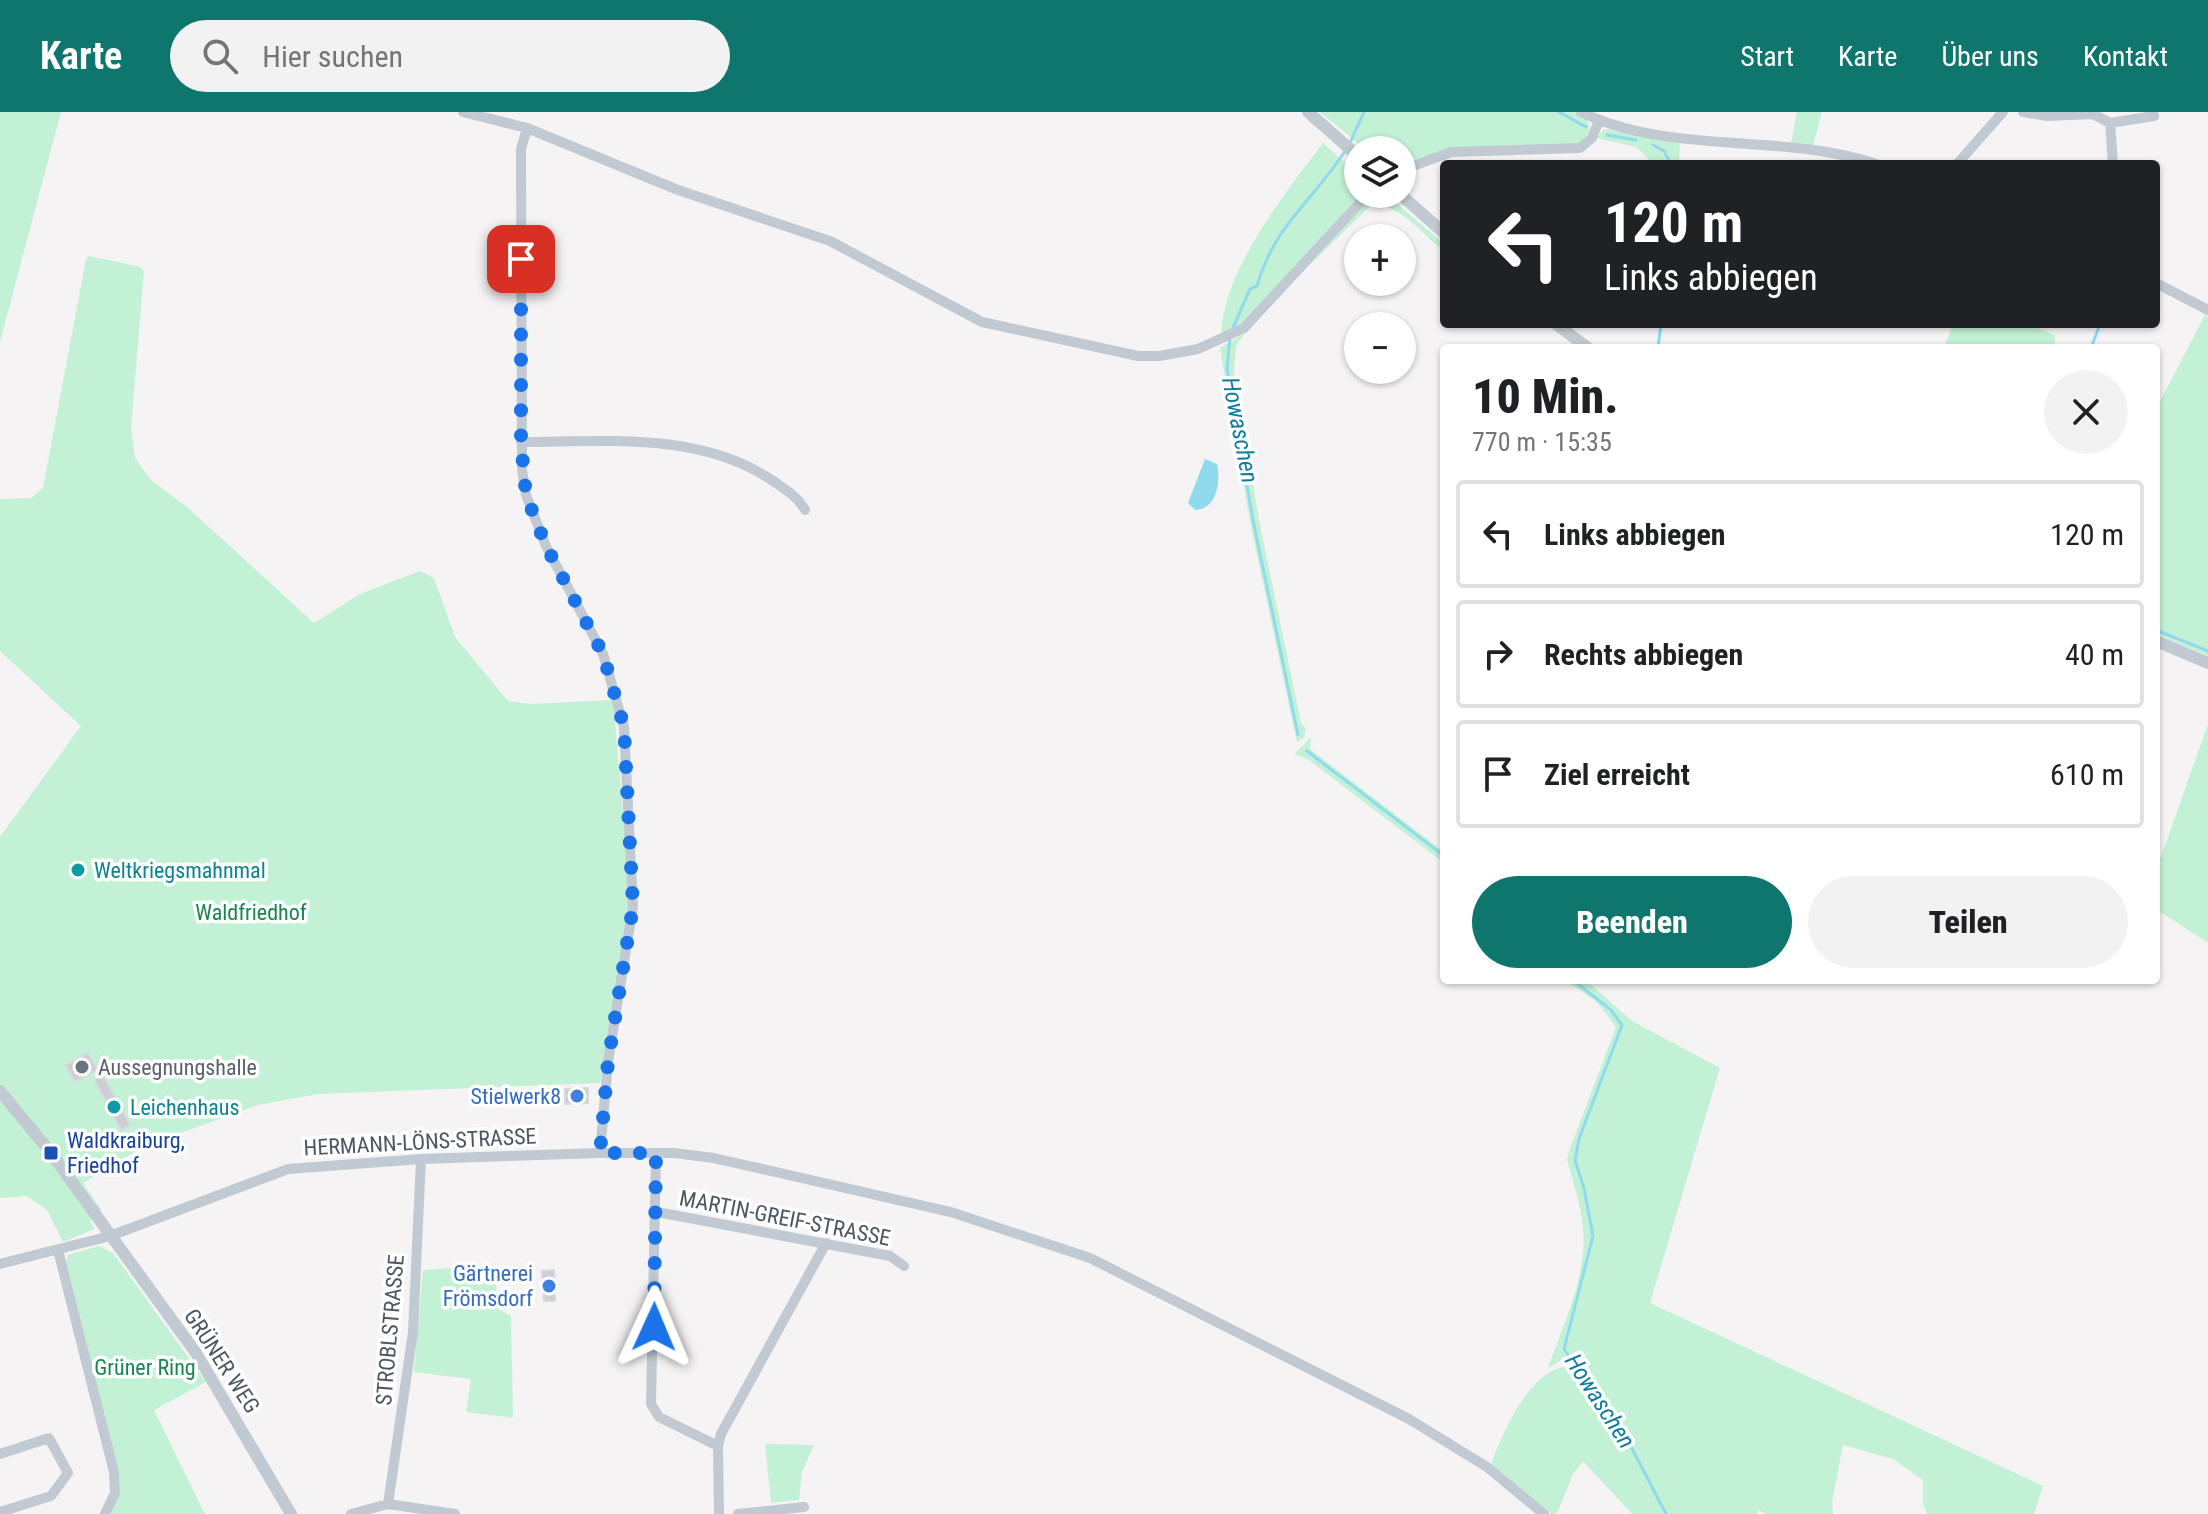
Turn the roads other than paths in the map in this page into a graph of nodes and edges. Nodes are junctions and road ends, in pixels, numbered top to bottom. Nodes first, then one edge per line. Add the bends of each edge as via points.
1 (463, 112) edge
2 (1308, 112) edge
3 (1581, 112) edge
4 (2003, 112) edge
5 (2023, 112) edge
6 (2153, 112) edge
7 (2084, 113) edge
8 (1599, 120) junction
9 (2110, 123) junction
10 (527, 128) junction
11 (1344, 144) edge
12 (1865, 160) edge
13 (1961, 160) edge
14 (2113, 160) edge
15 (1416, 165) edge
16 (1355, 208) edge
17 (1416, 208) edge
18 (1440, 229) edge
19 (2160, 285) edge
20 (2208, 310) edge
21 (1561, 328) edge
22 (1583, 344) edge
23 (521, 442) junction
24 (805, 510) dead end
25 (2160, 643) edge
26 (2208, 663) edge
27 (0, 1091) edge
28 (600, 1153) junction
29 (656, 1153) junction
30 (421, 1159) junction
31 (657, 1212) junction
32 (110, 1236) junction
33 (826, 1243) junction
34 (58, 1250) junction
35 (0, 1264) edge
36 (904, 1266) dead end
37 (718, 1446) junction
38 (0, 1454) edge
39 (388, 1504) junction
40 (804, 1507) dead end
41 (0, 1512) edge
42 (105, 1514) edge
43 (291, 1514) edge
44 (351, 1514) edge
45 (455, 1514) edge
46 (719, 1514) edge
47 (738, 1514) edge
48 (1544, 1514) edge

1 - 10 street
2 - 11 street
3 - 8 street
4 - 13 street
5 - 7 street
6 - 9 street via 2154,116
7 - 9 street
8 - 12 street via 1685,138
8 - 15 street via 1592,138 1580,148 1451,152
9 - 14 street
10 - 16 street via 678,190 830,241 982,322 1138,356 1178,354 1239,331
10 - 23 street via 521,149
17 - 18 street
19 - 20 street
21 - 22 street
23 - 24 street via 646,442 695,449 766,476 798,498
23 - 28 street via 532,511 603,654 624,727 633,906 608,1062
25 - 26 street
27 - 32 street, GRÜNER WEG
28 - 29 street, HERMANN-LÖNS-STRASSE
28 - 30 street, HERMANN-LÖNS-STRASSE
29 - 31 street
29 - 48 street, HERMANN-LÖNS-STRASSE via 714,1158 937,1208 1090,1258 1409,1419 1476,1459
30 - 32 street, HERMANN-LÖNS-STRASSE via 288,1169
30 - 39 street, STROBLSTRASSE via 413,1332
31 - 33 street, MARTIN-GREIF-STRASSE
31 - 37 street via 651,1404 659,1417
32 - 34 street, HERMANN-LÖNS-STRASSE
32 - 43 street, GRÜNER WEG via 196,1353
33 - 36 street, MARTIN-GREIF-STRASSE via 890,1256
33 - 37 street
34 - 35 street, HERMANN-LÖNS-STRASSE
34 - 42 street via 114,1472 115,1493
37 - 46 street
38 - 41 street via 49,1438 68,1473 51,1496
39 - 44 street
39 - 45 street
40 - 47 street

